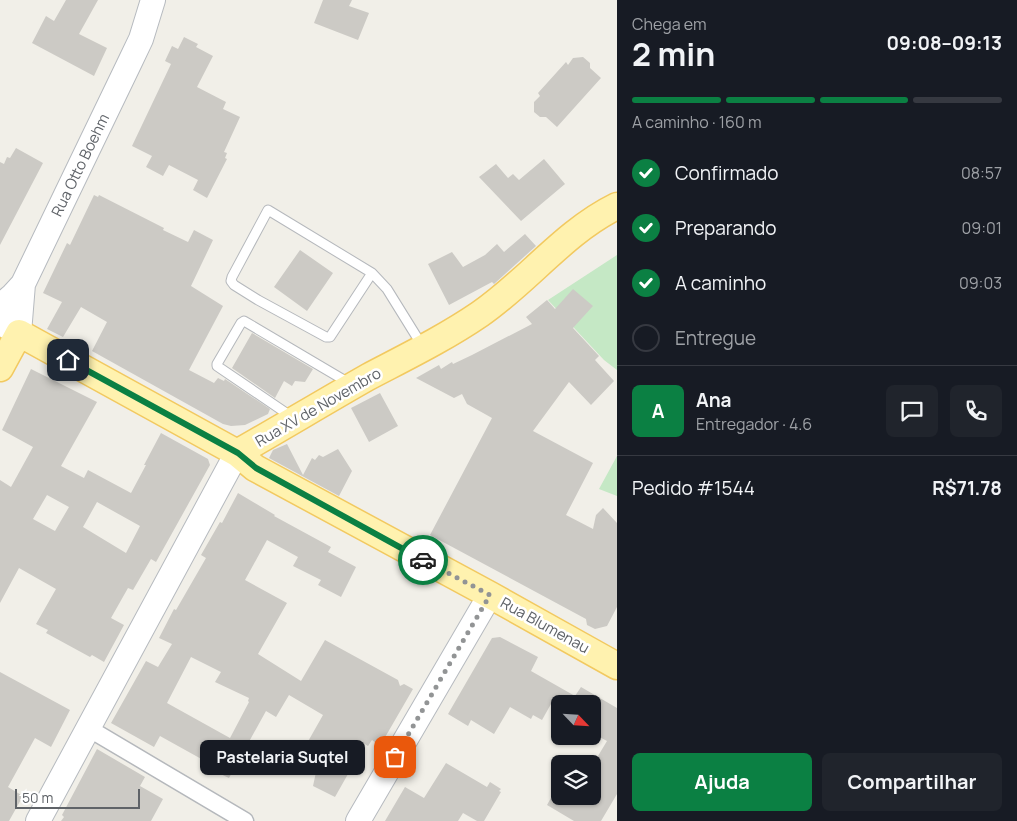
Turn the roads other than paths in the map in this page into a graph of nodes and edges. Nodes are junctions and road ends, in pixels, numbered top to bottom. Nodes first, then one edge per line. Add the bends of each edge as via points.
1 (153, 0) edge
2 (617, 206) edge
3 (372, 273) junction
4 (23, 284) junction
5 (0, 306) edge
6 (9, 328) edge
7 (423, 347) junction
8 (0, 368) edge
9 (354, 386) junction
10 (296, 419) junction
11 (238, 453) junction
12 (490, 595) junction
13 (617, 666) edge
14 (88, 728) junction
15 (38, 821) edge
16 (245, 821) edge
17 (358, 821) edge

1 - 4 main road, Rua Otto Boehm via 137,47
2 - 7 main road, Rua XV de Novembro via 580,230 481,313
3 - 3 lane via 268,210 231,281 258,300 330,337
3 - 7 lane via 387,288
4 - 5 main road
4 - 6 main road, Rua Otto Boehm
6 - 8 main road
6 - 11 main road, Rua Blumenau
7 - 9 main road, Rua XV de Novembro
9 - 10 main road, Rua XV de Novembro
9 - 10 lane via 244,321 217,366
10 - 11 main road, Rua XV de Novembro
11 - 12 main road, Rua Blumenau via 256,468
11 - 14 main road, Rua XV de Novembro
12 - 13 main road, Rua Blumenau
12 - 17 main road
14 - 15 main road, Rua XV de Novembro
14 - 16 street

